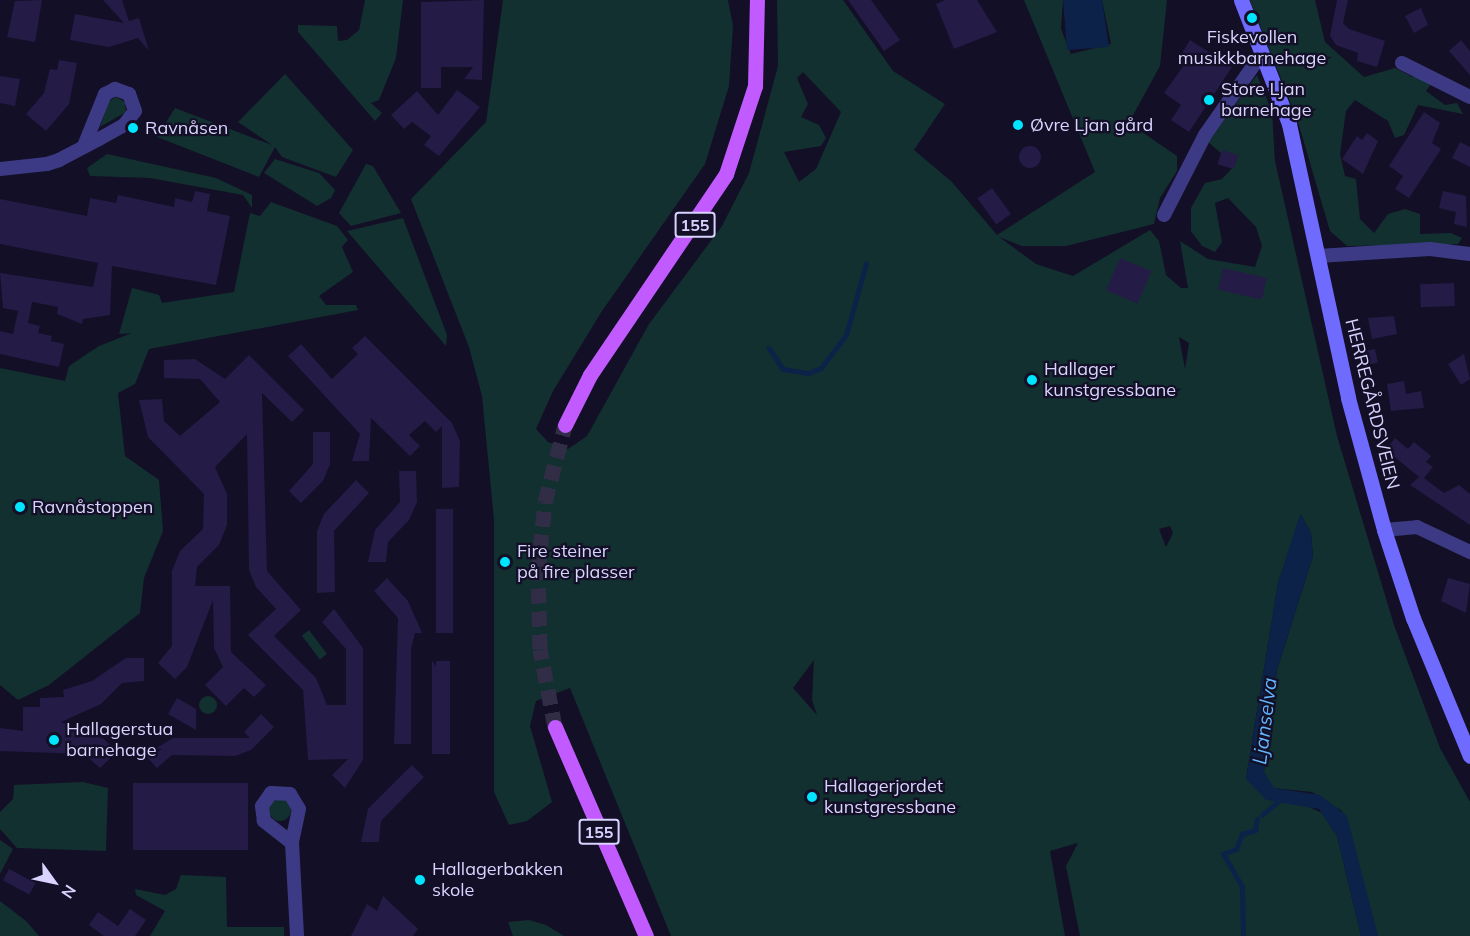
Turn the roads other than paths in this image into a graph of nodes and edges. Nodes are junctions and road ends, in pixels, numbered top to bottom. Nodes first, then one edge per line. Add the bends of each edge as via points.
1 (757, 0) edge
2 (1240, 0) edge
3 (1263, 52) junction
4 (1402, 63) dead end
5 (1470, 98) edge
6 (84, 146) dead end
7 (0, 169) edge
8 (1164, 215) dead end
9 (1468, 249) edge
10 (1318, 256) junction
11 (565, 425) tunnel mouth
12 (1384, 530) junction
13 (1470, 552) edge
14 (555, 728) tunnel mouth
15 (1470, 756) edge
16 (292, 843) dead end
17 (297, 936) edge
18 (645, 936) edge

1 - 11 main road, 155 via 755,86 729,167 590,375
2 - 3 street, HERREGÅRDSVEIEN
3 - 8 street via 1205,135
3 - 10 street, HERREGÅRDSVEIEN via 1294,140
4 - 5 street
6 - 7 street via 34,168
9 - 10 street
10 - 12 street, HERREGÅRDSVEIEN
12 - 13 street via 1417,527
12 - 15 street, HERREGÅRDSVEIEN via 1413,618
14 - 18 main road, 155
16 - 17 street

